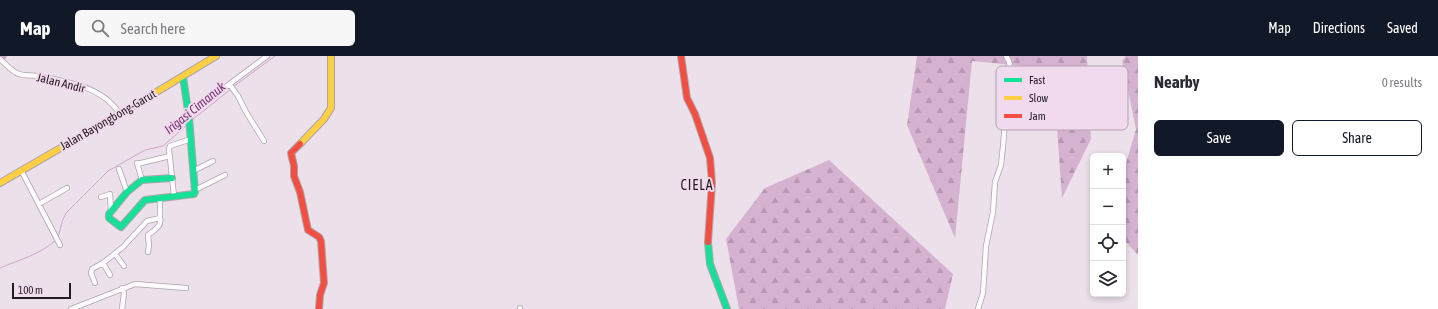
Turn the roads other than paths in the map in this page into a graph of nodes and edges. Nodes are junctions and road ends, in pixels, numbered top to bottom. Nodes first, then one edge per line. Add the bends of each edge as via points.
1 (216, 56) edge
2 (267, 56) edge
3 (331, 56) edge
4 (681, 56) edge
5 (1006, 56) edge
6 (0, 59) edge
7 (1010, 66) edge
8 (183, 77) junction
9 (231, 86) junction
10 (119, 114) junction
11 (188, 116) junction
12 (1004, 130) edge
13 (191, 139) junction
14 (264, 141) dead end
15 (170, 156) junction
16 (213, 161) dead end
17 (119, 169) dead end
18 (21, 170) junction
19 (193, 171) junction
20 (225, 174) dead end
21 (172, 178) junction
22 (142, 180) junction
23 (0, 183) edge
24 (67, 188) dead end
25 (195, 190) junction
26 (127, 192) junction
27 (174, 196) junction
28 (101, 197) dead end
29 (160, 198) junction
30 (38, 204) junction
31 (111, 212) junction
32 (160, 218) junction
33 (60, 245) dead end
34 (148, 252) dead end
35 (115, 254) junction
36 (103, 262) junction
37 (124, 266) dead end
38 (110, 275) dead end
39 (95, 283) dead end
40 (122, 288) junction
41 (186, 288) dead end
42 (72, 309) edge
43 (122, 309) edge
44 (318, 309) edge
45 (727, 309) edge
46 (978, 309) edge

1 - 8 street, Jalan Bayongbong-Garut
2 - 9 street
3 - 44 street via 331,108 324,120 291,153 294,176 308,230 321,241 324,273
4 - 45 street via 687,98 710,158 712,183 708,250 710,264
5 - 7 street
6 - 10 street, Jalan Andir via 21,75 67,82 98,93 109,101
8 - 10 street, Jalan Bayongbong-Garut
8 - 11 street
9 - 11 street
9 - 14 street
10 - 18 street, Jalan Bayongbong-Garut
11 - 13 street
12 - 46 street
13 - 15 street via 170,146
13 - 19 street
15 - 21 street
15 - 22 street via 137,163
16 - 19 street
17 - 26 street
18 - 23 street, Jalan Bayongbong-Garut
18 - 30 street
19 - 25 street
20 - 25 street
21 - 22 street
21 - 27 street
22 - 26 street
24 - 30 street
25 - 27 street via 194,194
26 - 31 street
27 - 29 street
28 - 31 street via 110,194
29 - 31 street via 144,201 121,227 109,218
29 - 32 street
30 - 33 street
32 - 34 street via 158,228 148,235
32 - 35 street via 147,221
35 - 36 street
35 - 37 street
36 - 38 street
36 - 39 street via 90,271
40 - 41 street via 139,283
40 - 42 street
40 - 43 street

